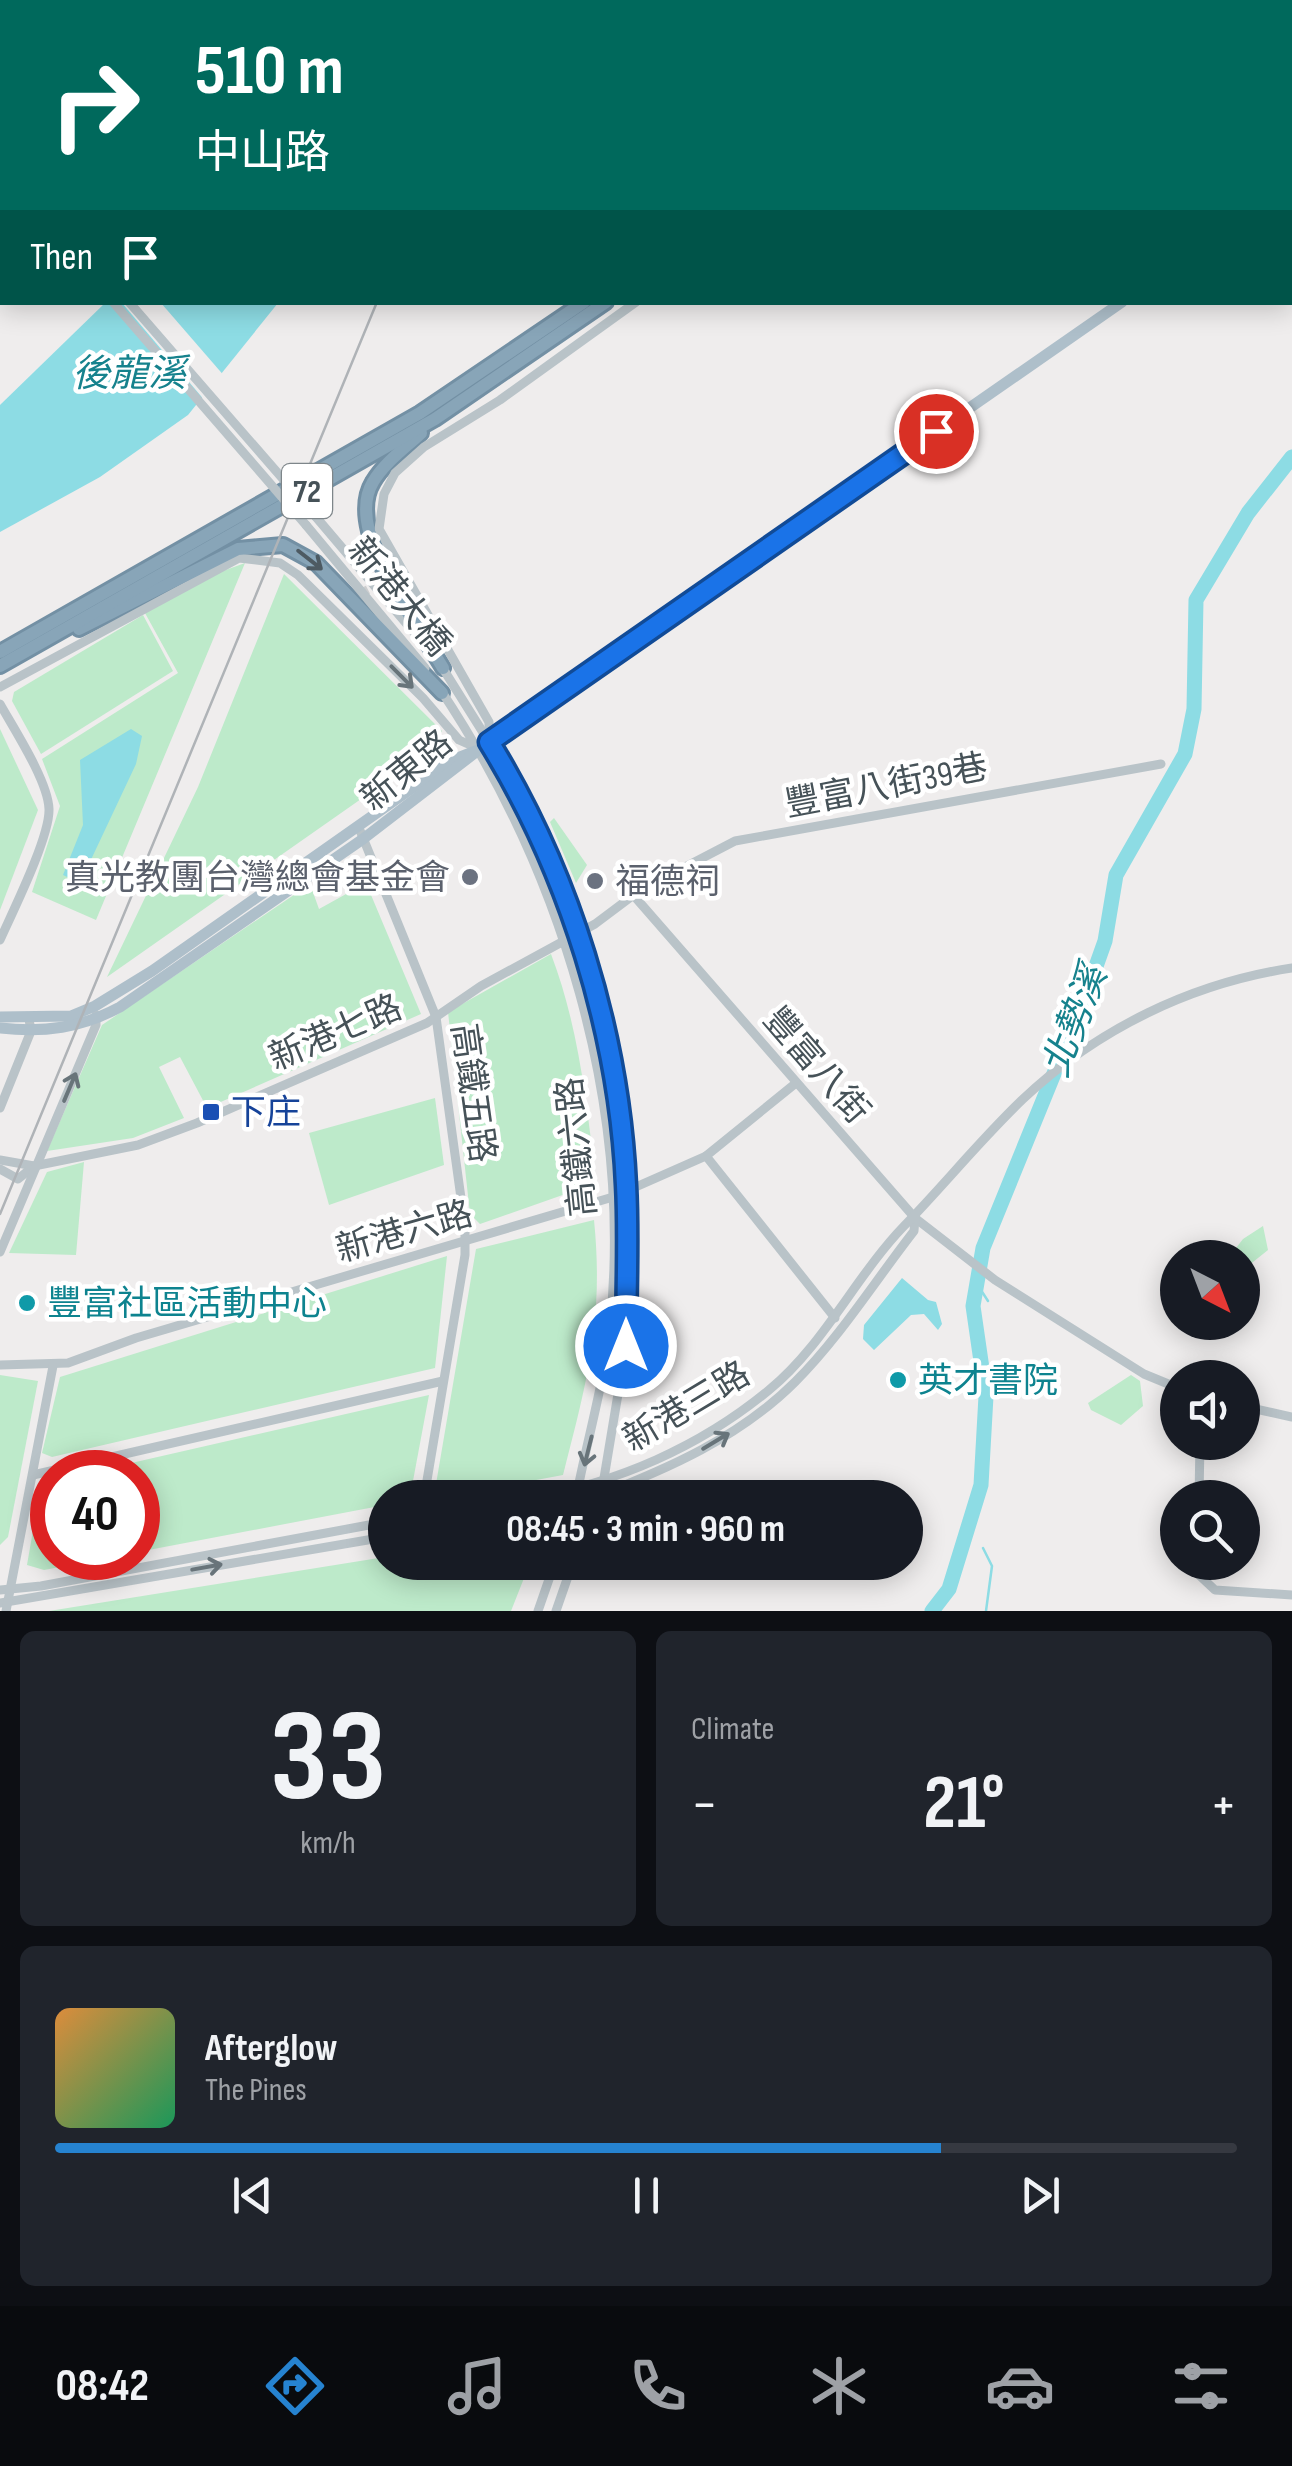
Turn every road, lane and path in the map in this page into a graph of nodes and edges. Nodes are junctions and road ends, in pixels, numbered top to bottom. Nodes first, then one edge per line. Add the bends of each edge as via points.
1 (116, 305) edge
2 (132, 305) edge
3 (580, 305) edge
4 (602, 305) edge
5 (632, 305) edge
6 (1118, 305) edge
7 (436, 419) junction
8 (348, 600) tunnel mouth
9 (332, 609) junction
10 (0, 652) edge
11 (0, 667) edge
12 (443, 668) junction
13 (0, 687) edge
14 (442, 693) junction
15 (0, 704) edge
16 (484, 746) junction
17 (1161, 764) dead end
18 (361, 834) junction
19 (635, 896) junction
20 (578, 933) junction
21 (0, 940) edge
22 (564, 941) junction
23 (1292, 968) edge
24 (96, 1012) junction
25 (0, 1016) edge
26 (436, 1018) junction
27 (30, 1025) junction
28 (0, 1028) edge
29 (796, 1084) junction
30 (0, 1108) edge
31 (706, 1156) junction
32 (0, 1160) edge
33 (34, 1166) junction
34 (0, 1170) edge
35 (627, 1190) junction
36 (613, 1196) junction
37 (915, 1218) junction
38 (467, 1242) junction
39 (0, 1252) edge
40 (834, 1317) junction
41 (843, 1326) junction
42 (0, 1364) edge
43 (53, 1366) junction
44 (443, 1381) junction
45 (1160, 1381) edge
46 (1260, 1410) edge
47 (1292, 1417) edge
48 (38, 1450) edge
49 (142, 1450) edge
50 (604, 1478) junction
51 (427, 1480) edge
52 (581, 1480) edge
53 (601, 1480) edge
54 (639, 1480) edge
55 (30, 1487) edge
56 (368, 1525) edge
57 (368, 1539) edge
58 (549, 1580) edge
59 (567, 1580) edge
60 (1205, 1580) edge
61 (5, 1590) edge
62 (1292, 1595) edge
63 (4, 1607) edge
64 (538, 1611) edge
65 (556, 1611) edge

1 - 14 street, 新港大橋, bridge
2 - 12 street, 新港大橋, bridge
3 - 10 highway, 72 via 420,412
4 - 7 highway, 72
5 - 16 street via 424,447 395,473 384,494 378,529 489,722
6 - 16 main road, 新東路
7 - 11 highway, 72
7 - 12 highway via 371,484 363,515 396,589
8 - 9 street
9 - 13 street via 280,563 240,558
9 -> 16 street via 459,740
11 -> 14 highway via 238,549 283,545 316,563
12 - 16 street, 新港大橋
14 - 16 street, 新港大橋
15 - 21 street via 49,810
16 - 18 main road, 新東路
16 - 20 street, 高鐵六路 via 538,836
16 - 22 street, 高鐵六路
17 - 19 street, 豐富八街39巷 via 734,841
18 - 24 main road, 新東路
18 - 26 street, 高鐵五路
19 - 20 street, 新港七路
19 - 29 street, 豐富八街
20 - 22 street, 新港七路
20 - 35 street, 高鐵六路 via 609,1053
22 - 26 street, 新港七路
22 - 36 street, 高鐵六路 via 595,1055
23 - 37 street, 新港三路 via 1184,996 1084,1049 1024,1098
24 - 27 main road, 新東路 via 77,1026
33 -> 24 street
25 - 27 main road, 新東路
26 - 33 street, 新港七路 via 138,1145
26 - 38 street, 高鐵五路
27 - 28 main road, 新東路
27 - 30 street
29 - 31 street, 新港六路
29 - 37 street, 豐富八街
31 - 35 street, 新港六路
31 - 40 street
32 - 33 street, 新港七路
33 - 34 street, 新港七路 via 18,1179
33 - 39 street
35 - 36 street, 新港六路
35 - 50 street, 高鐵六路 via 626,1346
36 - 38 street, 新港六路
36 -> 52 street, 高鐵六路 via 610,1324
37 - 40 street, 新港三路
37 - 41 street, 新港三路 via 914,1230
37 - 45 street, 豐富八街 via 967,1262
38 - 43 street, 新港六路
38 - 44 street, 高鐵五路
40 - 41 street
40 - 50 street, 新港三路 via 772,1389 739,1413 632,1473
54 -> 41 street, 新港三路 via 739,1427 796,1382
42 - 43 street, 新港六路
43 - 48 street
44 - 49 street
44 - 51 street, 高鐵五路
46 - 47 street
50 - 53 street, 新港三路
55 - 61 street
56 - 61 street
63 -> 57 street
58 - 64 street
59 - 65 street
60 - 62 street via 1215,1590
61 - 63 street

